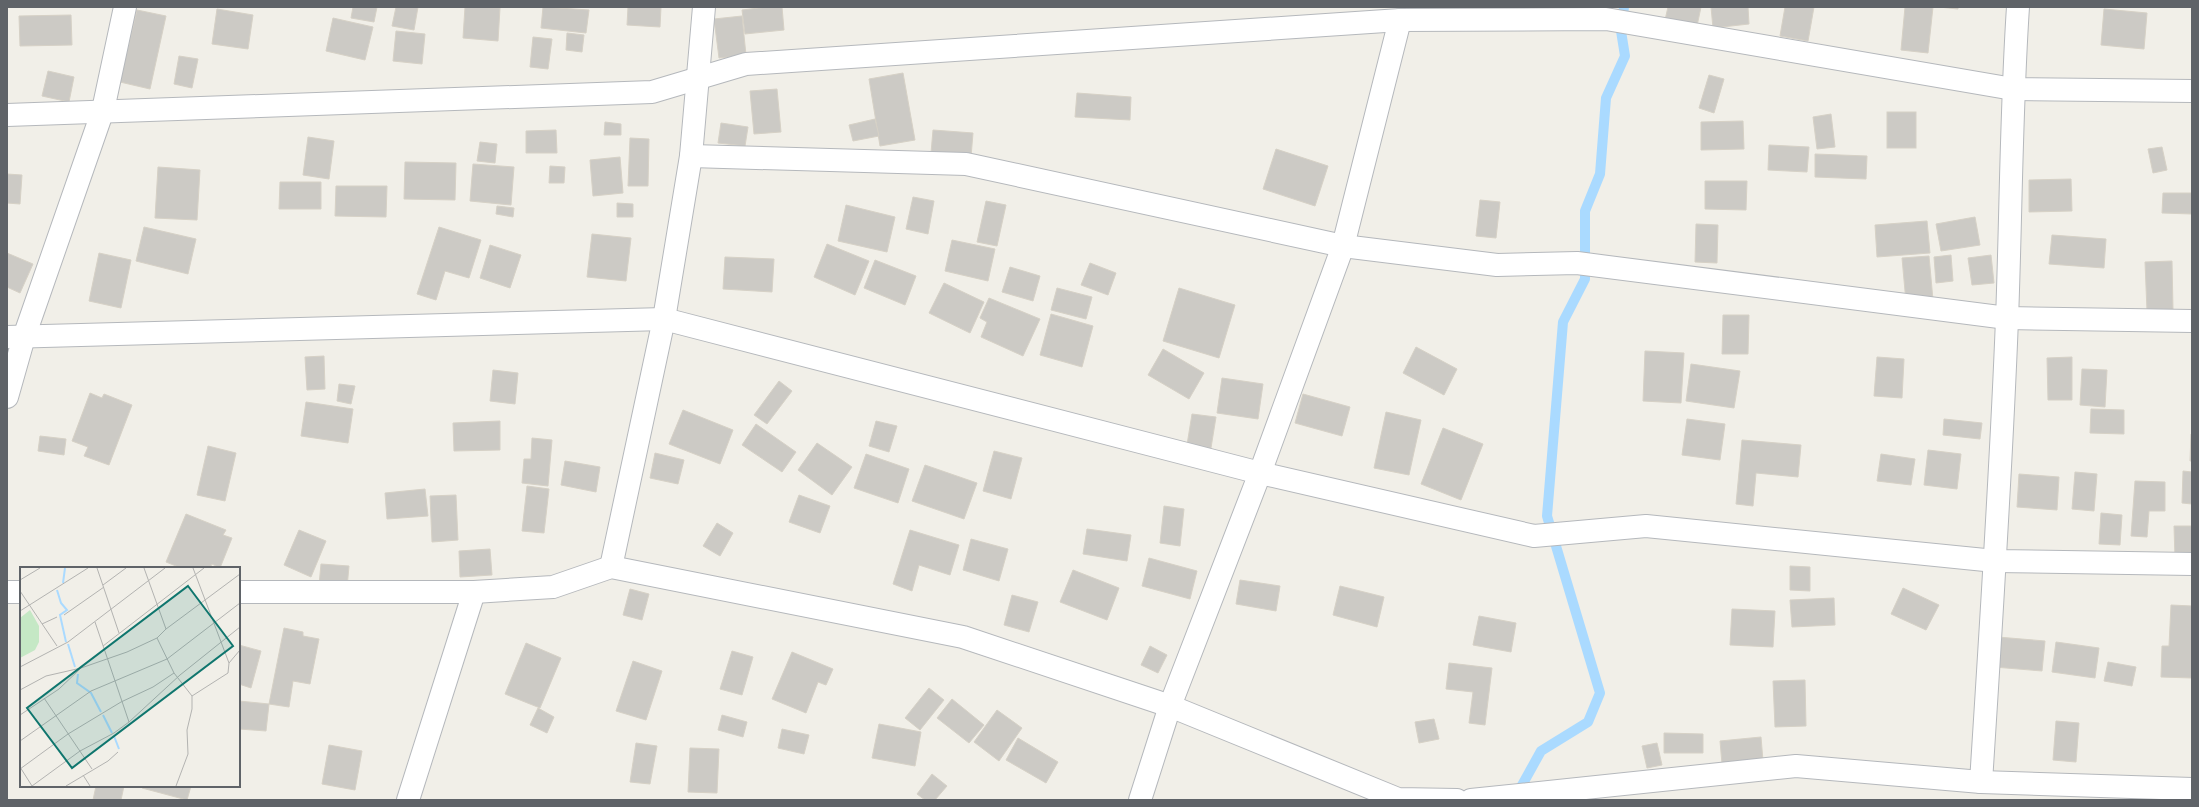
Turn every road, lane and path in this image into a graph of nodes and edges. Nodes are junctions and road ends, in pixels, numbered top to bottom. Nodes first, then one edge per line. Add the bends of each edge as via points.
1 (125, 7) edge
2 (704, 7) edge
3 (2018, 7) edge
4 (1400, 20) junction
5 (697, 78) junction
6 (2013, 89) junction
7 (2192, 91) edge
8 (103, 110) junction
9 (7, 115) edge
10 (691, 156) junction
11 (1343, 246) junction
12 (2007, 318) junction
13 (664, 319) junction
14 (2192, 321) edge
15 (16, 337) edge
16 (7, 397) edge
17 (1260, 473) junction
18 (1995, 561) junction
19 (2192, 564) edge
20 (611, 567) junction
21 (7, 592) edge
22 (20, 592) edge
23 (240, 592) edge
24 (474, 592) junction
25 (1170, 706) junction
26 (1981, 782) junction
27 (2192, 789) edge
28 (408, 800) edge
29 (1140, 800) edge
30 (1457, 800) edge
31 (1471, 800) edge

1 - 8 street
2 - 5 street
3 - 6 street
4 - 5 street via 746,64
4 - 6 street via 1606,19
4 - 11 street
5 - 8 street via 652,92
5 - 10 street
6 - 7 street
6 - 12 street
8 - 9 street
8 - 15 street
10 - 11 street via 966,164
10 - 13 street
11 - 12 street via 1497,265 1577,263
11 - 17 street
12 - 14 street
12 - 18 street
13 - 15 street
13 - 17 street
13 - 20 street
15 - 16 street
17 - 18 street via 1534,536 1646,526
17 - 25 street
18 - 19 street
18 - 26 street
20 - 24 street via 554,587
20 - 25 street via 963,637
21 - 22 street
23 - 24 street
24 - 28 street
25 - 29 street
25 - 30 street via 1398,799
26 - 27 street
26 - 31 street via 1796,766

